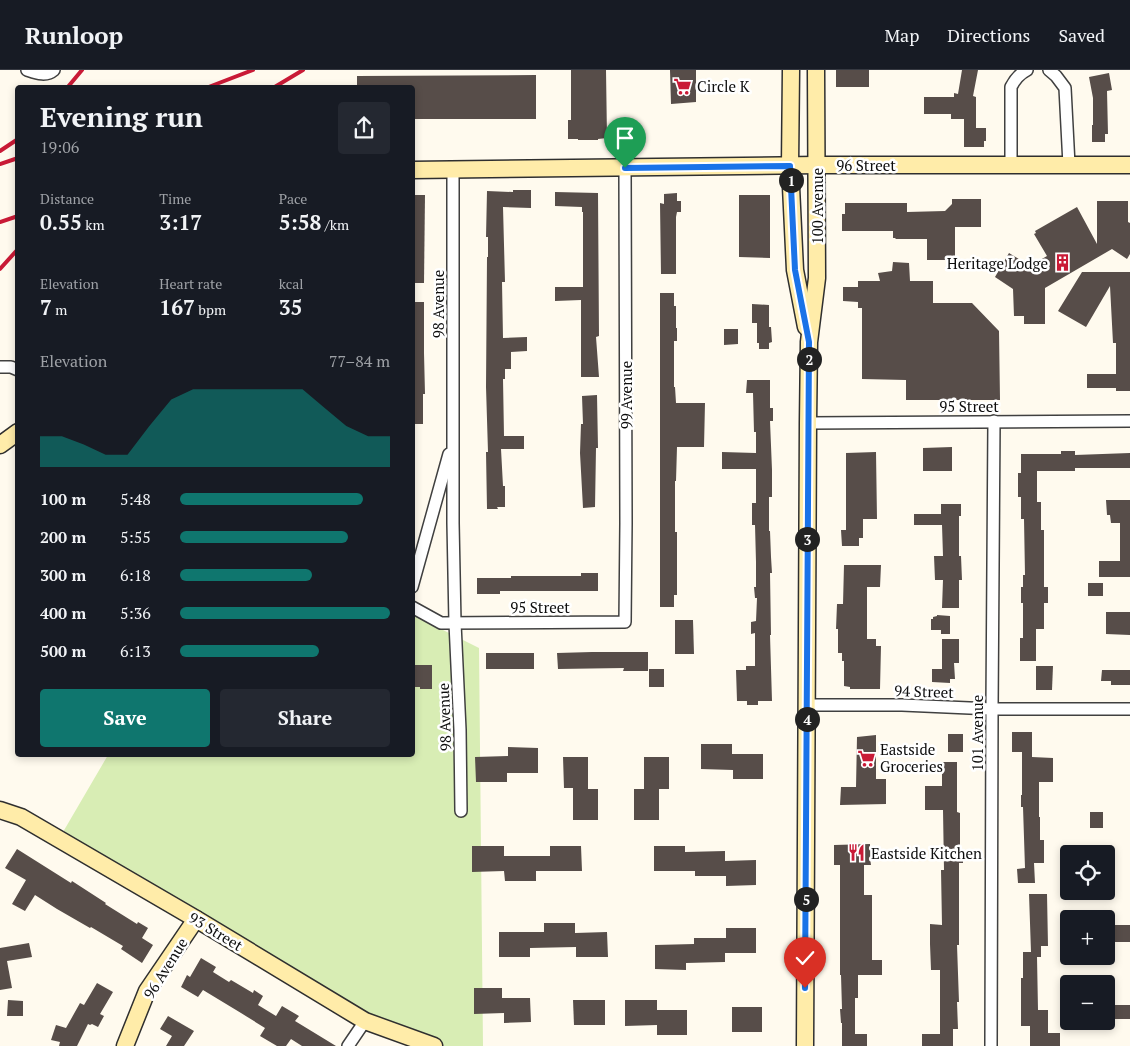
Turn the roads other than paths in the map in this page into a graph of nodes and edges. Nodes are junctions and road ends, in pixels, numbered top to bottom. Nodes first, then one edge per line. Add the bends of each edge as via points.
1 (27, 70) edge
2 (54, 70) edge
3 (791, 70) edge
4 (816, 70) edge
5 (1027, 70) edge
6 (1049, 70) edge
7 (817, 165) junction
8 (1011, 165) junction
9 (1069, 165) junction
10 (1130, 165) edge
11 (790, 166) junction
12 (625, 168) junction
13 (453, 169) junction
14 (415, 170) edge
15 (809, 342) junction
16 (0, 367) edge
17 (15, 369) edge
18 (1130, 420) edge
19 (994, 421) junction
20 (808, 422) junction
21 (15, 434) edge
22 (453, 438) junction
23 (0, 445) edge
24 (415, 576) edge
25 (415, 609) edge
26 (455, 622) junction
27 (625, 622) joint
28 (807, 705) junction
29 (992, 709) junction
30 (1130, 709) edge
31 (0, 810) edge
32 (461, 810) dead end
33 (196, 919) junction
34 (365, 1021) junction
35 (125, 1046) edge
36 (348, 1046) edge
37 (434, 1046) edge
38 (805, 1046) edge
39 (992, 1046) edge

1 - 2 street via 39,75
3 - 11 street
4 - 7 street, 100 Avenue
5 - 8 street via 1016,78 1011,87
6 - 9 street via 1065,88
7 - 8 street, 96 Street
7 - 11 street, 96 Street
7 - 15 street, 100 Avenue via 817,278
8 - 9 street, 96 Street
9 - 10 street, 96 Street
11 - 12 street, 96 Street
11 - 15 street, 100 Avenue via 795,270
12 - 13 street, 96 Street
12 - 27 street, 99 Avenue
13 - 14 street, 96 Street
13 - 22 street, 98 Avenue
15 - 20 street, 100 Avenue
16 - 17 street
18 - 19 street, 95 Street
19 - 20 street, 95 Street
19 - 29 street, 101 Avenue
20 - 28 street, 100 Avenue
21 - 23 street
22 - 24 street, 98 Avenue
22 - 26 street, 98 Avenue
25 - 26 street via 441,623
26 - 27 street, 95 Street
26 - 32 street, 98 Avenue
28 - 29 street, 94 Street
28 - 38 street, 100 Avenue
29 - 30 street, 94 Street
29 - 39 street, 101 Avenue
31 - 33 street, 93 Street via 21,817
33 - 34 street, 93 Street
33 - 35 street, 96 Avenue via 147,991
34 - 36 street
34 - 37 street, 93 Street

